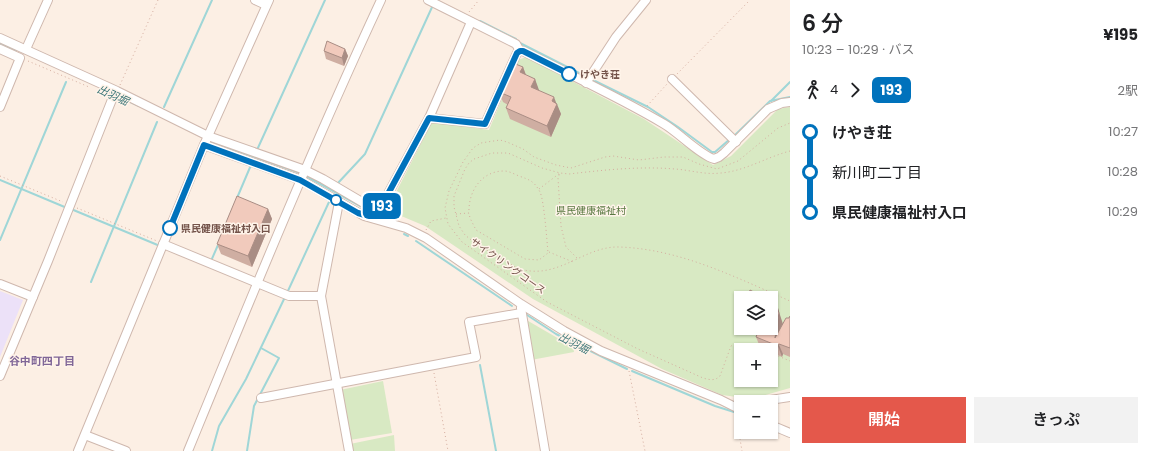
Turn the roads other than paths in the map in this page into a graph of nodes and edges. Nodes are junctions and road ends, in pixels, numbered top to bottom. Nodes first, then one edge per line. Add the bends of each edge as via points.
1 (48, 0) edge
2 (255, 0) edge
3 (381, 0) edge
4 (428, 0) edge
5 (646, 0) edge
6 (268, 3) edge
7 (468, 20) junction
8 (0, 38) edge
9 (0, 49) edge
10 (26, 49) junction
11 (520, 51) junction
12 (672, 79) road end
13 (586, 83) junction
14 (115, 94) junction
15 (790, 102) edge
16 (0, 107) edge
17 (429, 118) junction
18 (208, 136) junction
19 (736, 142) junction
20 (204, 145) junction
21 (305, 170) junction
22 (300, 180) junction
23 (339, 202) junction
24 (377, 216) junction
25 (163, 244) junction
26 (257, 283) junction
27 (0, 284) edge
28 (321, 296) junction
29 (33, 297) junction
30 (521, 304) junction
31 (520, 313) junction
32 (0, 376) edge
33 (336, 384) junction
34 (790, 397) edge
35 (261, 398) dead end
36 (778, 399) edge
37 (734, 405) edge
38 (778, 428) edge
39 (790, 433) edge
40 (85, 435) junction
41 (78, 451) edge
42 (126, 451) edge
43 (188, 451) edge
44 (348, 451) edge
45 (545, 451) edge

1 - 10 street
2 - 6 street
3 - 21 street
4 - 7 street
5 - 13 street via 616,37
6 - 18 street
7 - 11 street via 516,44
7 - 17 street
8 - 10 street
9 - 16 street via 20,58
10 - 14 street
11 - 13 street
11 - 17 street via 485,124
12 - 19 street
13 - 19 street via 675,130 710,157 719,157
14 - 18 street
14 - 29 street
15 - 19 street via 768,109
17 - 24 street
18 - 20 street
18 - 21 street
20 - 22 street
20 - 25 street
21 - 22 street
21 - 24 street
22 - 23 street
22 - 26 street
23 - 24 street via 358,213
23 - 28 street
24 - 30 street via 422,236
25 - 26 street
25 - 40 street
26 - 28 street via 289,296
26 - 43 street
27 - 29 street
28 - 33 street
29 - 32 street
30 - 31 street
30 - 37 street via 601,351
31 - 33 street via 469,322 476,357
31 - 45 street
33 - 35 street
33 - 44 street
34 - 36 street
38 - 39 street
40 - 41 street
40 - 42 street

